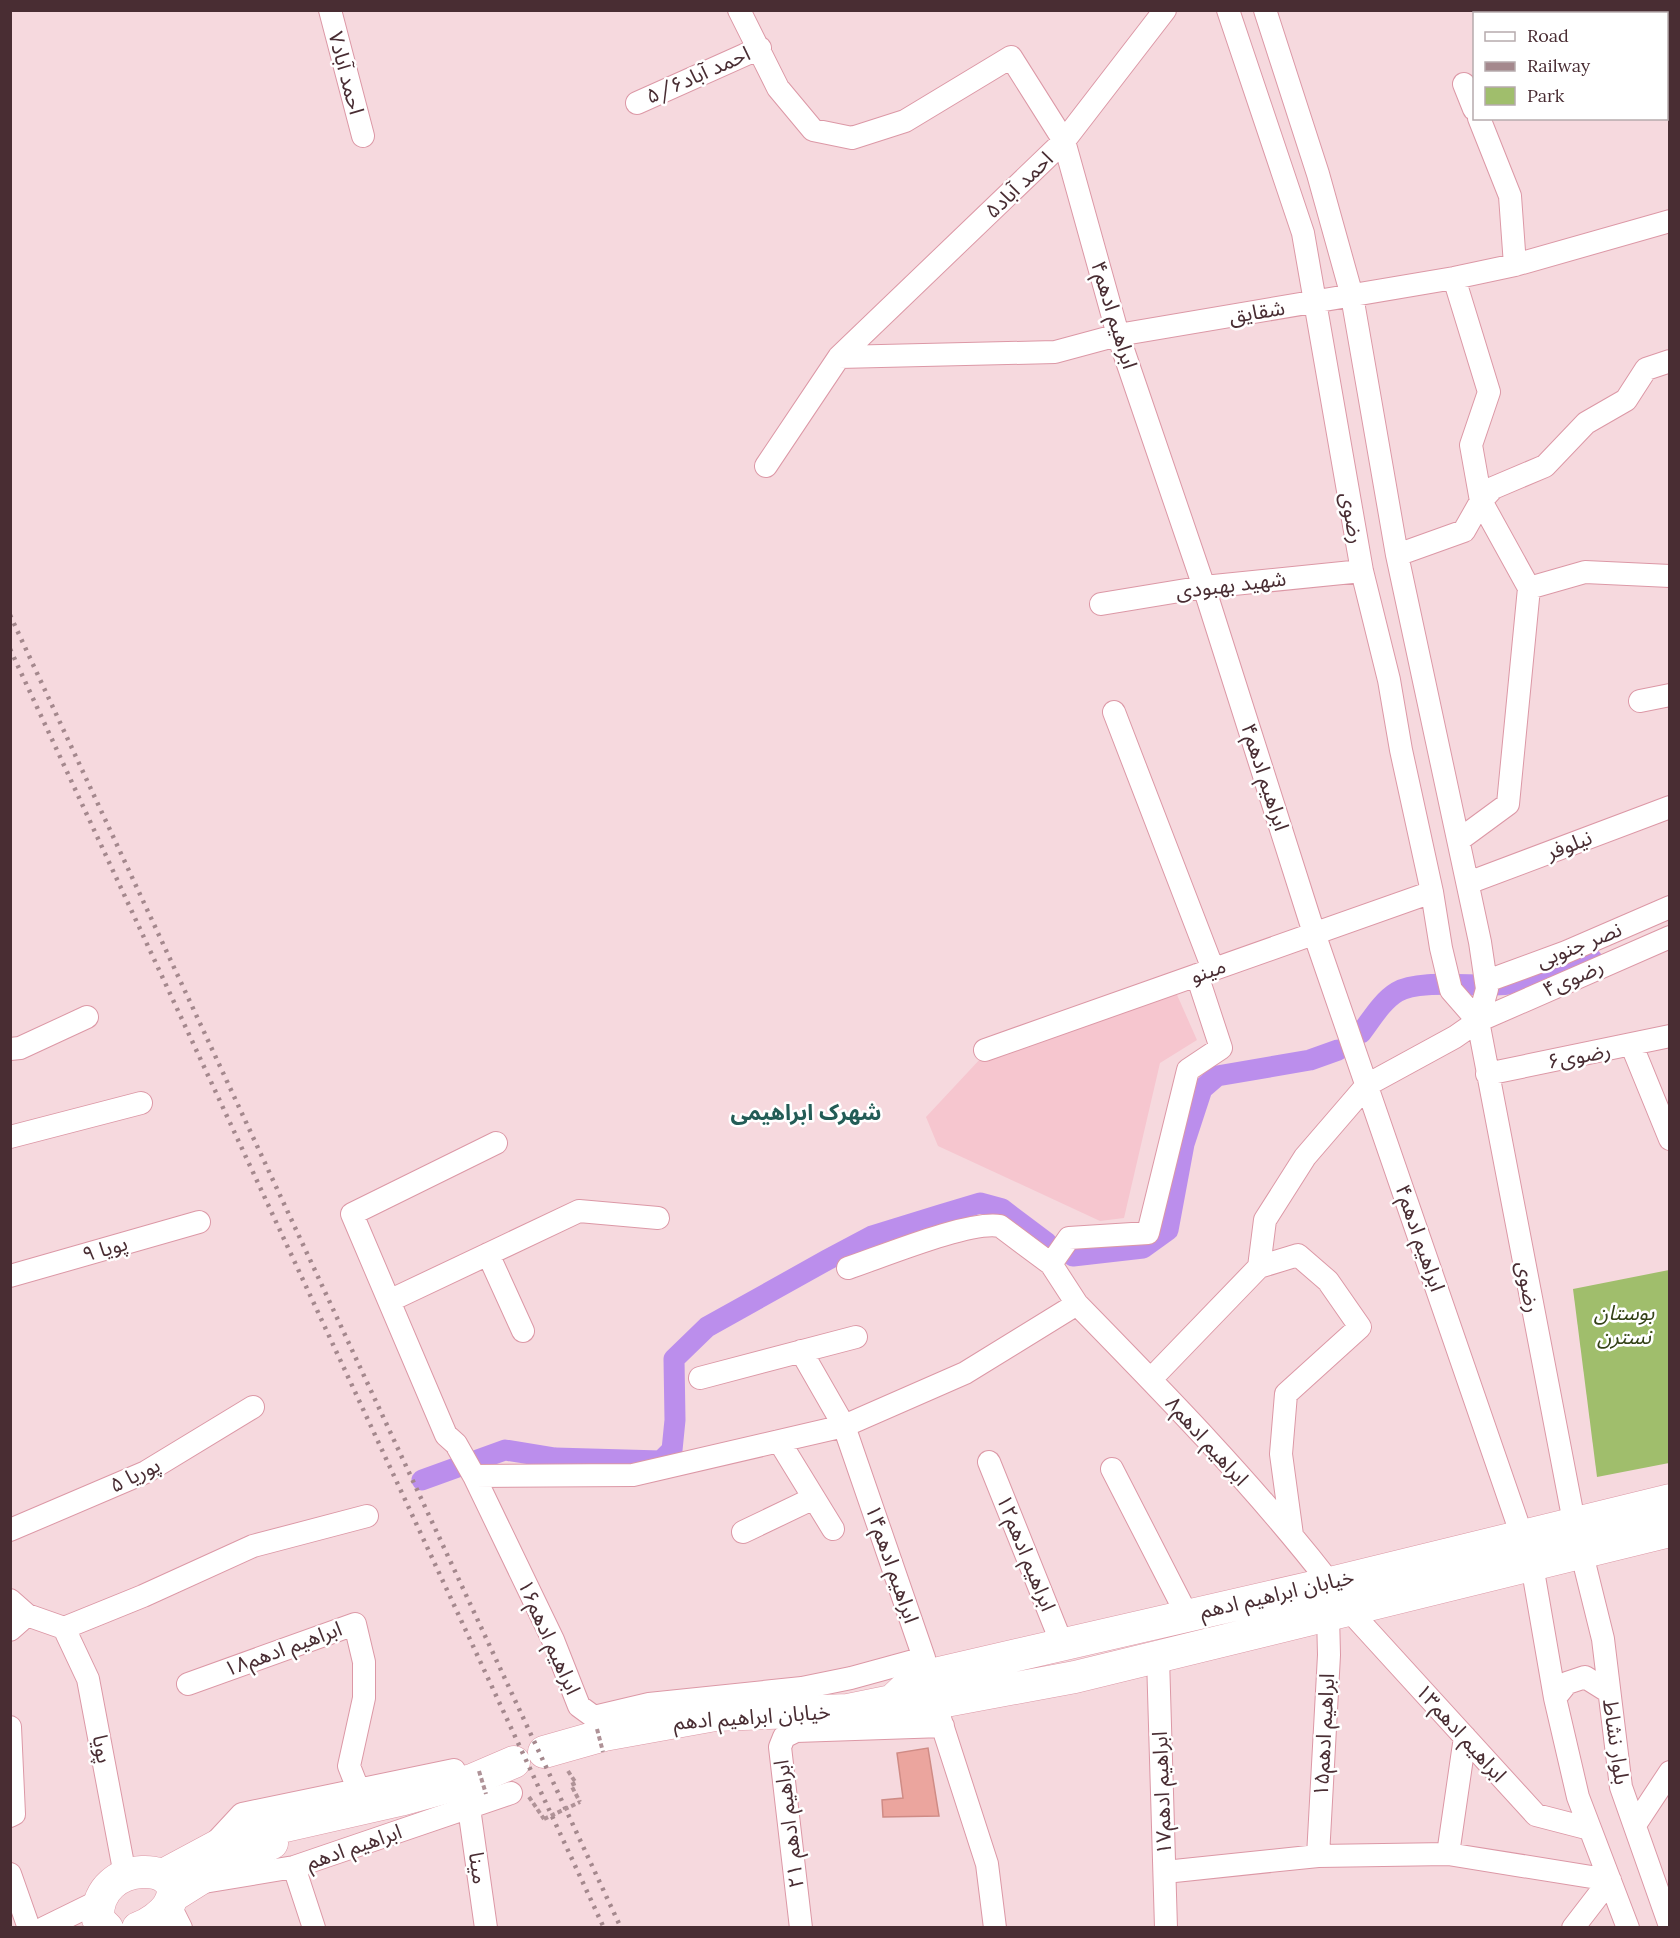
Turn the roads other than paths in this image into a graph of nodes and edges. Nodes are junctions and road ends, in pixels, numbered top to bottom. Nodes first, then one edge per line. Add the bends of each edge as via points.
1 (330, 10) edge
2 (740, 10) edge
3 (1165, 10) edge
4 (1228, 10) edge
5 (1265, 10) edge
6 (760, 48) junction
7 (1464, 84) dead end
8 (637, 103) dead end
9 (1473, 106) edge
10 (1480, 120) edge
11 (363, 136) dead end
12 (1064, 141) junction
13 (1670, 221) edge
14 (1515, 265) junction
15 (1454, 278) junction
16 (1352, 296) junction
17 (1316, 302) junction
18 (1118, 335) junction
19 (839, 357) junction
20 (1670, 361) edge
21 (766, 466) dead end
22 (1481, 501) junction
23 (1397, 555) junction
24 (1362, 571) junction
25 (1670, 576) edge
26 (1204, 587) junction
27 (1529, 588) junction
28 (1101, 604) dead end
29 (1423, 671) junction
30 (1389, 680) junction
31 (1670, 695) edge
32 (1640, 701) dead end
33 (1114, 712) dead end
34 (1670, 807) edge
35 (1459, 840) junction
36 (1468, 884) junction
37 (1432, 892) junction
38 (1670, 907) edge
39 (1314, 933) junction
40 (1670, 937) edge
41 (1205, 972) junction
42 (1486, 981) junction
43 (87, 1017) dead end
44 (1478, 1021) junction
45 (1670, 1036) edge
46 (1632, 1046) junction
47 (10, 1049) edge
48 (985, 1050) dead end
49 (1487, 1074) junction
50 (1367, 1085) junction
51 (141, 1103) dead end
52 (10, 1137) edge
53 (1670, 1139) edge
54 (496, 1143) dead end
55 (658, 1218) dead end
56 (199, 1222) dead end
57 (488, 1254) junction
58 (1052, 1264) junction
59 (1259, 1267) junction
60 (848, 1268) dead end
61 (10, 1276) edge
62 (389, 1301) junction
63 (1077, 1304) junction
64 (524, 1331) dead end
65 (856, 1337) dead end
66 (801, 1352) junction
67 (700, 1378) dead end
68 (1151, 1379) junction
69 (253, 1407) dead end
70 (844, 1426) junction
71 (779, 1440) junction
72 (989, 1462) dead end
73 (1113, 1469) dead end
74 (474, 1476) junction
75 (814, 1498) junction
76 (1670, 1500) edge
77 (367, 1516) dead end
78 (1574, 1522) junction
79 (833, 1529) dead end
80 (10, 1530) edge
81 (1670, 1531) edge
82 (743, 1532) dead end
83 (1292, 1535) junction
84 (1522, 1535) junction
85 (1581, 1553) junction
86 (1532, 1565) junction
87 (1330, 1583) junction
88 (10, 1600) edge
89 (1338, 1612) junction
90 (1187, 1615) junction
91 (19, 1622) edge
92 (64, 1628) junction
93 (1062, 1644) junction
94 (1158, 1658) junction
95 (188, 1684) dead end
96 (933, 1691) junction
97 (1609, 1692) junction
98 (1555, 1698) junction
99 (10, 1727) edge
100 (1465, 1737) junction
101 (555, 1760) road end
102 (492, 1765) joint
103 (1670, 1772) edge
104 (358, 1789) junction
105 (520, 1794) road end
106 (477, 1801) junction
107 (10, 1816) edge
108 (312, 1822) junction
109 (1635, 1825) junction
110 (1590, 1829) junction
111 (213, 1846) junction
112 (1448, 1854) junction
113 (1318, 1856) junction
114 (1659, 1864) edge
115 (294, 1867) junction
116 (1165, 1872) junction
117 (10, 1874) edge
118 (125, 1875) junction
119 (1610, 1880) junction
120 (176, 1897) edge
121 (102, 1915) edge
122 (1670, 1926) edge
123 (29, 1928) edge
124 (44, 1928) edge
125 (138, 1928) edge
126 (314, 1928) edge
127 (486, 1928) edge
128 (801, 1928) edge
129 (995, 1928) edge
130 (1166, 1928) edge
131 (1573, 1928) edge
132 (1629, 1928) edge

1 - 11 street, احمد آباد۷
2 - 6 street, احمد آباد۵
3 - 12 street
4 - 17 street, رضوی via 1303,233
5 - 16 street, رضوی
6 - 8 street, احمد آباد۵/۶
6 - 12 street, احمد آباد۵ via 778,88 813,130 852,138 905,121 1011,57
7 - 9 street
10 - 14 street via 1510,196
12 - 18 street, ابراهیم ادهم۴
12 - 19 street, احمد آباد۵
13 - 14 street, شقایق
14 - 15 street, شقایق
15 - 16 street, شقایق
15 - 22 street via 1489,392 1471,445
16 - 17 street, شقایق
16 - 23 street, رضوی
17 - 18 street, شقایق
17 - 24 street, رضوی
18 - 19 street, شقایق via 1055,352
18 - 26 street, ابراهیم ادهم۴
19 - 21 street, احمد آباد۵
20 - 22 street via 1646,369 1626,400 1586,423 1545,466 1493,488
22 - 23 street via 1464,531
22 - 27 street
23 - 29 street, رضوی
24 - 26 street, شهید بهبودی
24 - 30 street, رضوی
25 - 27 street via 1585,572
26 - 28 street, شهید بهبودی
26 - 39 street, ابراهیم ادهم۴
27 - 35 street via 1508,804
29 - 30 street
29 - 35 street, رضوی
30 - 37 street, رضوی
31 - 32 street
33 - 41 street
34 - 36 street, نیلوفر
35 - 36 street, رضوی
36 - 42 street, رضوی
37 - 39 street, مینو
37 - 44 street, رضوی via 1451,990
38 - 42 street, نصر جنوبی
39 - 41 street, مینو
39 - 50 street, ابراهیم ادهم۴
40 - 44 street, رضوی۴
41 - 48 street, مینو
41 - 58 street via 1221,1048 1188,1070 1148,1233 1069,1238
42 - 44 street, رضوی via 1488,989
43 - 47 street
44 - 49 street, رضوی
44 - 50 street, رضوی۴
45 - 46 street, رضوی۶
46 - 49 street, رضوی۶
46 - 53 street
49 - 78 street, رضوی
50 - 59 street via 1305,1157 1265,1220
50 - 84 street, ابراهیم ادهم۴
51 - 52 street
54 - 62 street via 352,1214
55 - 57 street via 579,1211
56 - 61 street, پویا ۹
57 - 62 street
57 - 64 street
58 - 60 street via 1000,1226 990,1224
58 - 63 street, ابراهیم ادهم۸
59 - 68 street
59 - 83 street via 1298,1255 1328,1281 1360,1327 1286,1394 1281,1454
62 - 74 street via 446,1435 456,1444
63 - 68 street, ابراهیم ادهم۸
63 - 70 street via 965,1373
65 - 66 street
66 - 67 street
66 - 70 street, ابراهیم ادهم۱۴
68 - 83 street, ابراهیم ادهم۸
69 - 80 street, پوریا ۵ via 146,1472
70 - 71 street
70 - 96 street, ابراهیم ادهم۱۴
71 - 74 street via 633,1475
71 - 75 street
72 - 93 street, ابراهیم ادهم۱۲
73 - 90 street
74 - 96 street, ابراهیم ادهم۱۶ via 553,1640 579,1706 594,1718 649,1704 802,1688 851,1678
75 - 79 street
75 - 82 street
76 - 78 street, خیابان ابراهیم ادهم
77 - 92 street via 253,1546
78 - 84 street, خیابان ابراهیم ادهم
78 - 85 street, رضوی
81 - 85 street, خیابان ابراهیم ادهم
83 - 87 street, ابراهیم ادهم۸
84 - 86 street, ابراهیم ادهم۴
84 - 87 street, خیابان ابراهیم ادهم
85 - 86 street, خیابان ابراهیم ادهم
85 - 97 street, بلوار نشاط via 1603,1639
86 - 89 street, خیابان ابراهیم ادهم
86 - 98 street
87 - 90 street, خیابان ابراهیم ادهم
88 - 91 street
89 - 94 street, خیابان ابراهیم ادهم
89 - 100 street, ابراهیم ادهم۱۳
89 - 113 street, ابراهیم ادهم۱۵ via 1329,1655
90 - 93 street, خیابان ابراهیم ادهم
91 - 92 street
92 - 118 street, پویا via 88,1679
93 - 96 street, خیابان ابراهیم ادهم
94 - 96 street, خیابان ابراهیم ادهم
94 - 116 street, ابراهیم ادهم۱۷
95 - 104 street, ابراهیم ادهم۱۸ via 355,1624 364,1662 364,1698 350,1766
96 - 101 street, خیابان ابراهیم ادهم via 848,1710 715,1715 658,1724
96 - 128 street, ابراهیم ادهم ۲۱ via 784,1737 780,1747
96 - 129 street, ابراهیم ادهم۱۴ via 987,1864
97 - 98 street via 1585,1677 1567,1683
97 - 109 street, بلوار نشاط via 1621,1786
98 - 110 street via 1578,1797
99 - 107 street via 14,1814
100 - 110 street, ابراهیم ادهم۱۳ via 1536,1815
100 - 112 street
102 - 104 street
102 - 108 street via 472,1780
103 - 109 street
104 - 111 street via 242,1815
105 - 106 street, ابراهیم ادهم
106 - 115 street, ابراهیم ادهم
106 - 127 street, مینا
108 - 111 street via 282,1825
108 - 120 street
109 - 114 street, بلوار نشاط
110 - 119 street
111 - 120 street
112 - 113 street
112 - 119 street
113 - 116 street
114 - 122 street, بلوار نشاط
115 - 120 street, ابراهیم ادهم via 230,1880
115 - 126 street
116 - 130 street, ابراهیم ادهم۱۷
117 - 123 street
118 - 120 street via 150,1870
118 - 121 street via 105,1890
119 - 131 street
119 - 132 street
120 - 125 street via 164,1912
121 - 124 street

